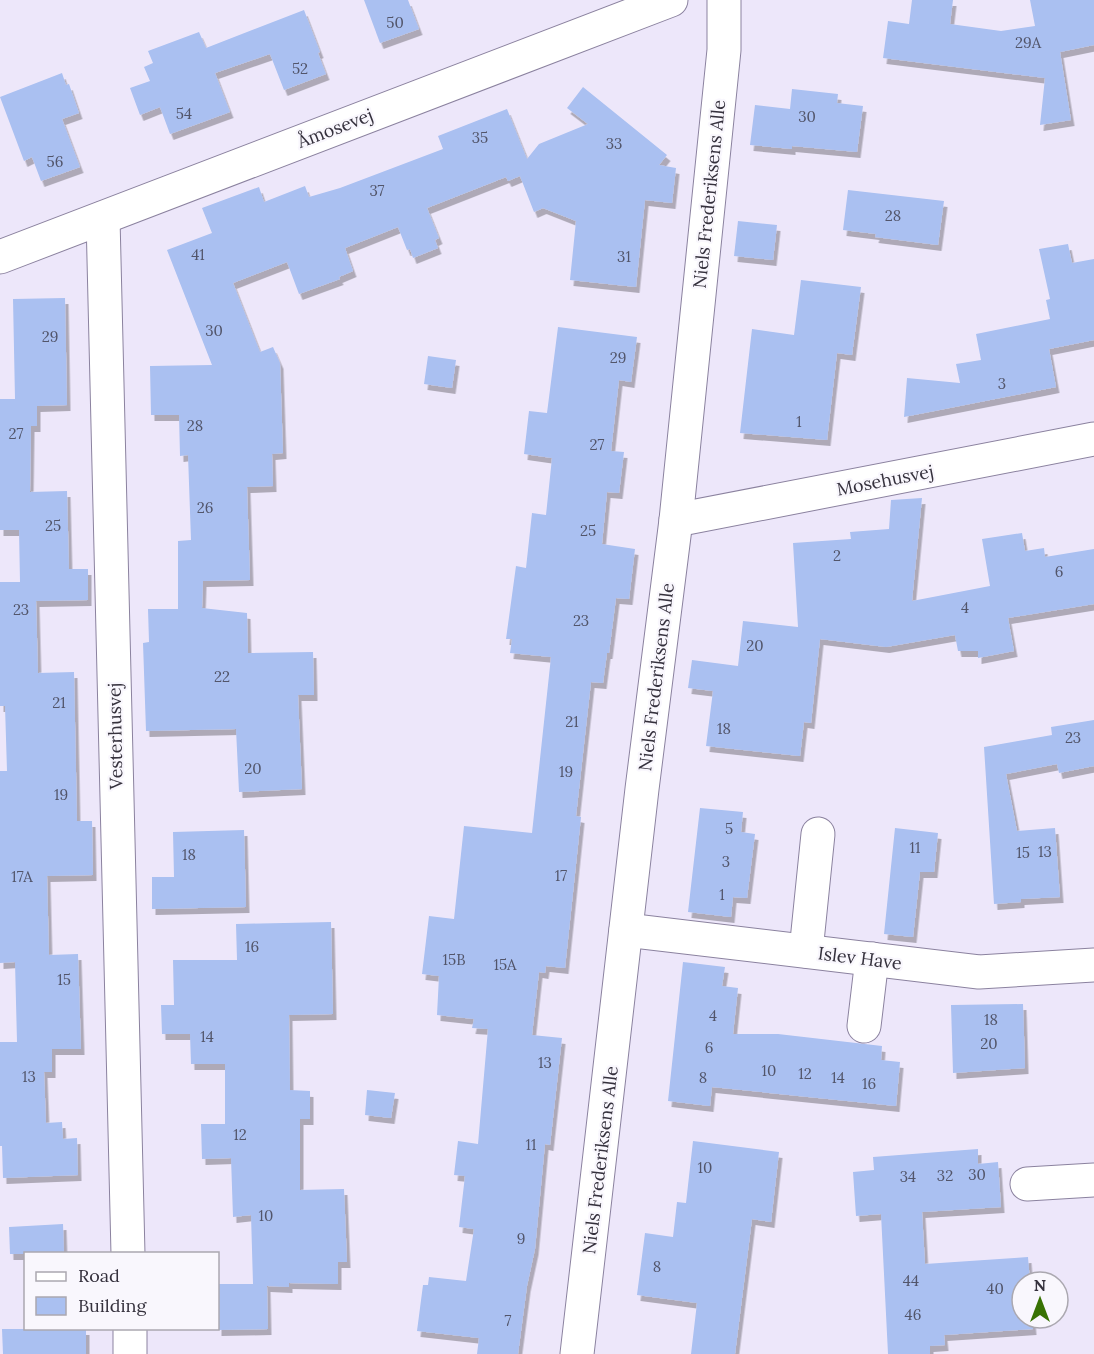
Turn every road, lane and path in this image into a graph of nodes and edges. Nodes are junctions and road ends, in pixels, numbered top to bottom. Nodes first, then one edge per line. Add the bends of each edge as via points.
1 (671, 0) edge
2 (724, 0) edge
3 (103, 218) junction
4 (0, 257) edge
5 (1094, 439) edge
6 (676, 520) junction
7 (818, 834) dead end
8 (626, 930) junction
9 (806, 951) junction
10 (872, 959) junction
11 (1094, 965) edge
12 (864, 1026) dead end
13 (1094, 1180) edge
14 (1027, 1184) dead end
15 (128, 1252) edge
16 (130, 1330) edge
17 (130, 1354) edge
18 (577, 1354) edge

1 - 3 street, Åmosevej
2 - 6 street, Niels Frederiksens Alle via 724,51
3 - 4 street, Åmosevej
3 - 15 street, Vesterhusvej
5 - 6 street, Mosehusvej
6 - 8 street, Niels Frederiksens Alle
7 - 9 street
8 - 9 street, Islev Have
8 - 18 street, Niels Frederiksens Alle
9 - 10 street, Islev Have
10 - 11 street, Islev Have via 979,972
10 - 12 street
13 - 14 street
16 - 17 street

